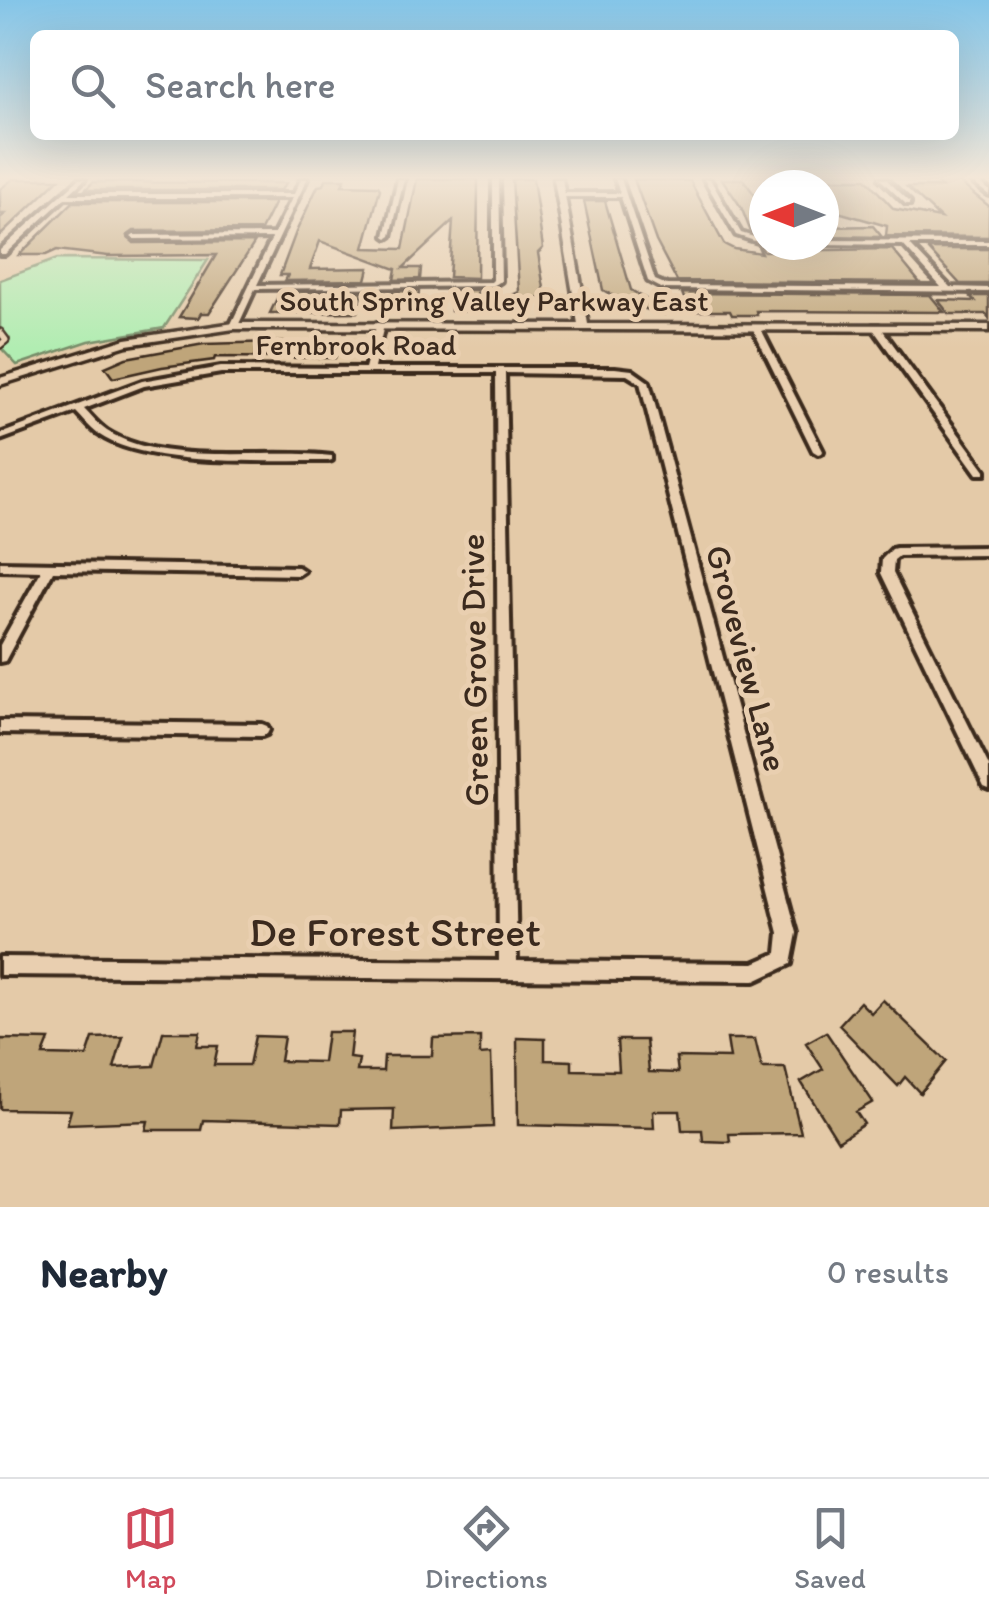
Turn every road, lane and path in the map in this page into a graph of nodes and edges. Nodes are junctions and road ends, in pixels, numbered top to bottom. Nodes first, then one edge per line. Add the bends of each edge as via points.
1 (497, 235) edge
2 (567, 235) edge
3 (637, 235) edge
4 (276, 236) joint
5 (134, 237) dead end
6 (839, 242) edge
7 (905, 243) junction
8 (989, 244) edge
9 (253, 287) junction
10 (947, 289) junction
11 (989, 290) edge
12 (380, 325) junction
13 (234, 326) junction
14 (584, 326) junction
15 (756, 327) junction
16 (876, 327) junction
17 (989, 328) edge
18 (0, 332) edge
19 (0, 345) edge
20 (369, 370) junction
21 (500, 371) junction
22 (638, 377) joint
23 (2, 379) edge
24 (77, 406) junction
25 (0, 437) edge
26 (818, 451) dead end
27 (328, 458) dead end
28 (981, 472) dead end
29 (989, 551) edge
30 (0, 566) edge
31 (50, 566) junction
32 (298, 570) dead end
33 (0, 656) edge
34 (0, 727) edge
35 (262, 730) dead end
36 (989, 782) edge
37 (785, 958) joint
38 (0, 966) edge
39 (508, 968) junction

1 - 9 street via 494,284
2 - 14 street
3 - 10 street via 652,281 676,288
4 - 5 street
4 - 9 street
6 - 7 street
7 - 8 street
7 - 10 street
9 - 13 street
10 - 11 street
12 - 13 street, South Spring Valley Parkway East
12 - 14 street, South Spring Valley Parkway East
12 - 20 street
13 - 23 street, South Spring Valley Parkway East via 126,342
14 - 15 street, South Spring Valley Parkway East
15 - 16 street, South Spring Valley Parkway East
15 - 26 street
16 - 17 street, South Spring Valley Parkway East
16 - 28 street
18 - 19 lane via 6,340
20 - 21 street, Fernbrook Road
20 - 24 street, Fernbrook Road via 220,370 166,378
21 - 22 street, Fernbrook Road
21 - 39 street, Green Grove Drive
22 - 37 street, Groveview Lane via 788,933
24 - 25 street, Fernbrook Road
24 - 27 street via 104,433 163,453
29 - 36 street via 909,550 888,559 887,573
30 - 31 street
31 - 32 street
31 - 33 street
34 - 35 street
37 - 39 street, De Forest Street via 755,972
38 - 39 street, De Forest Street

